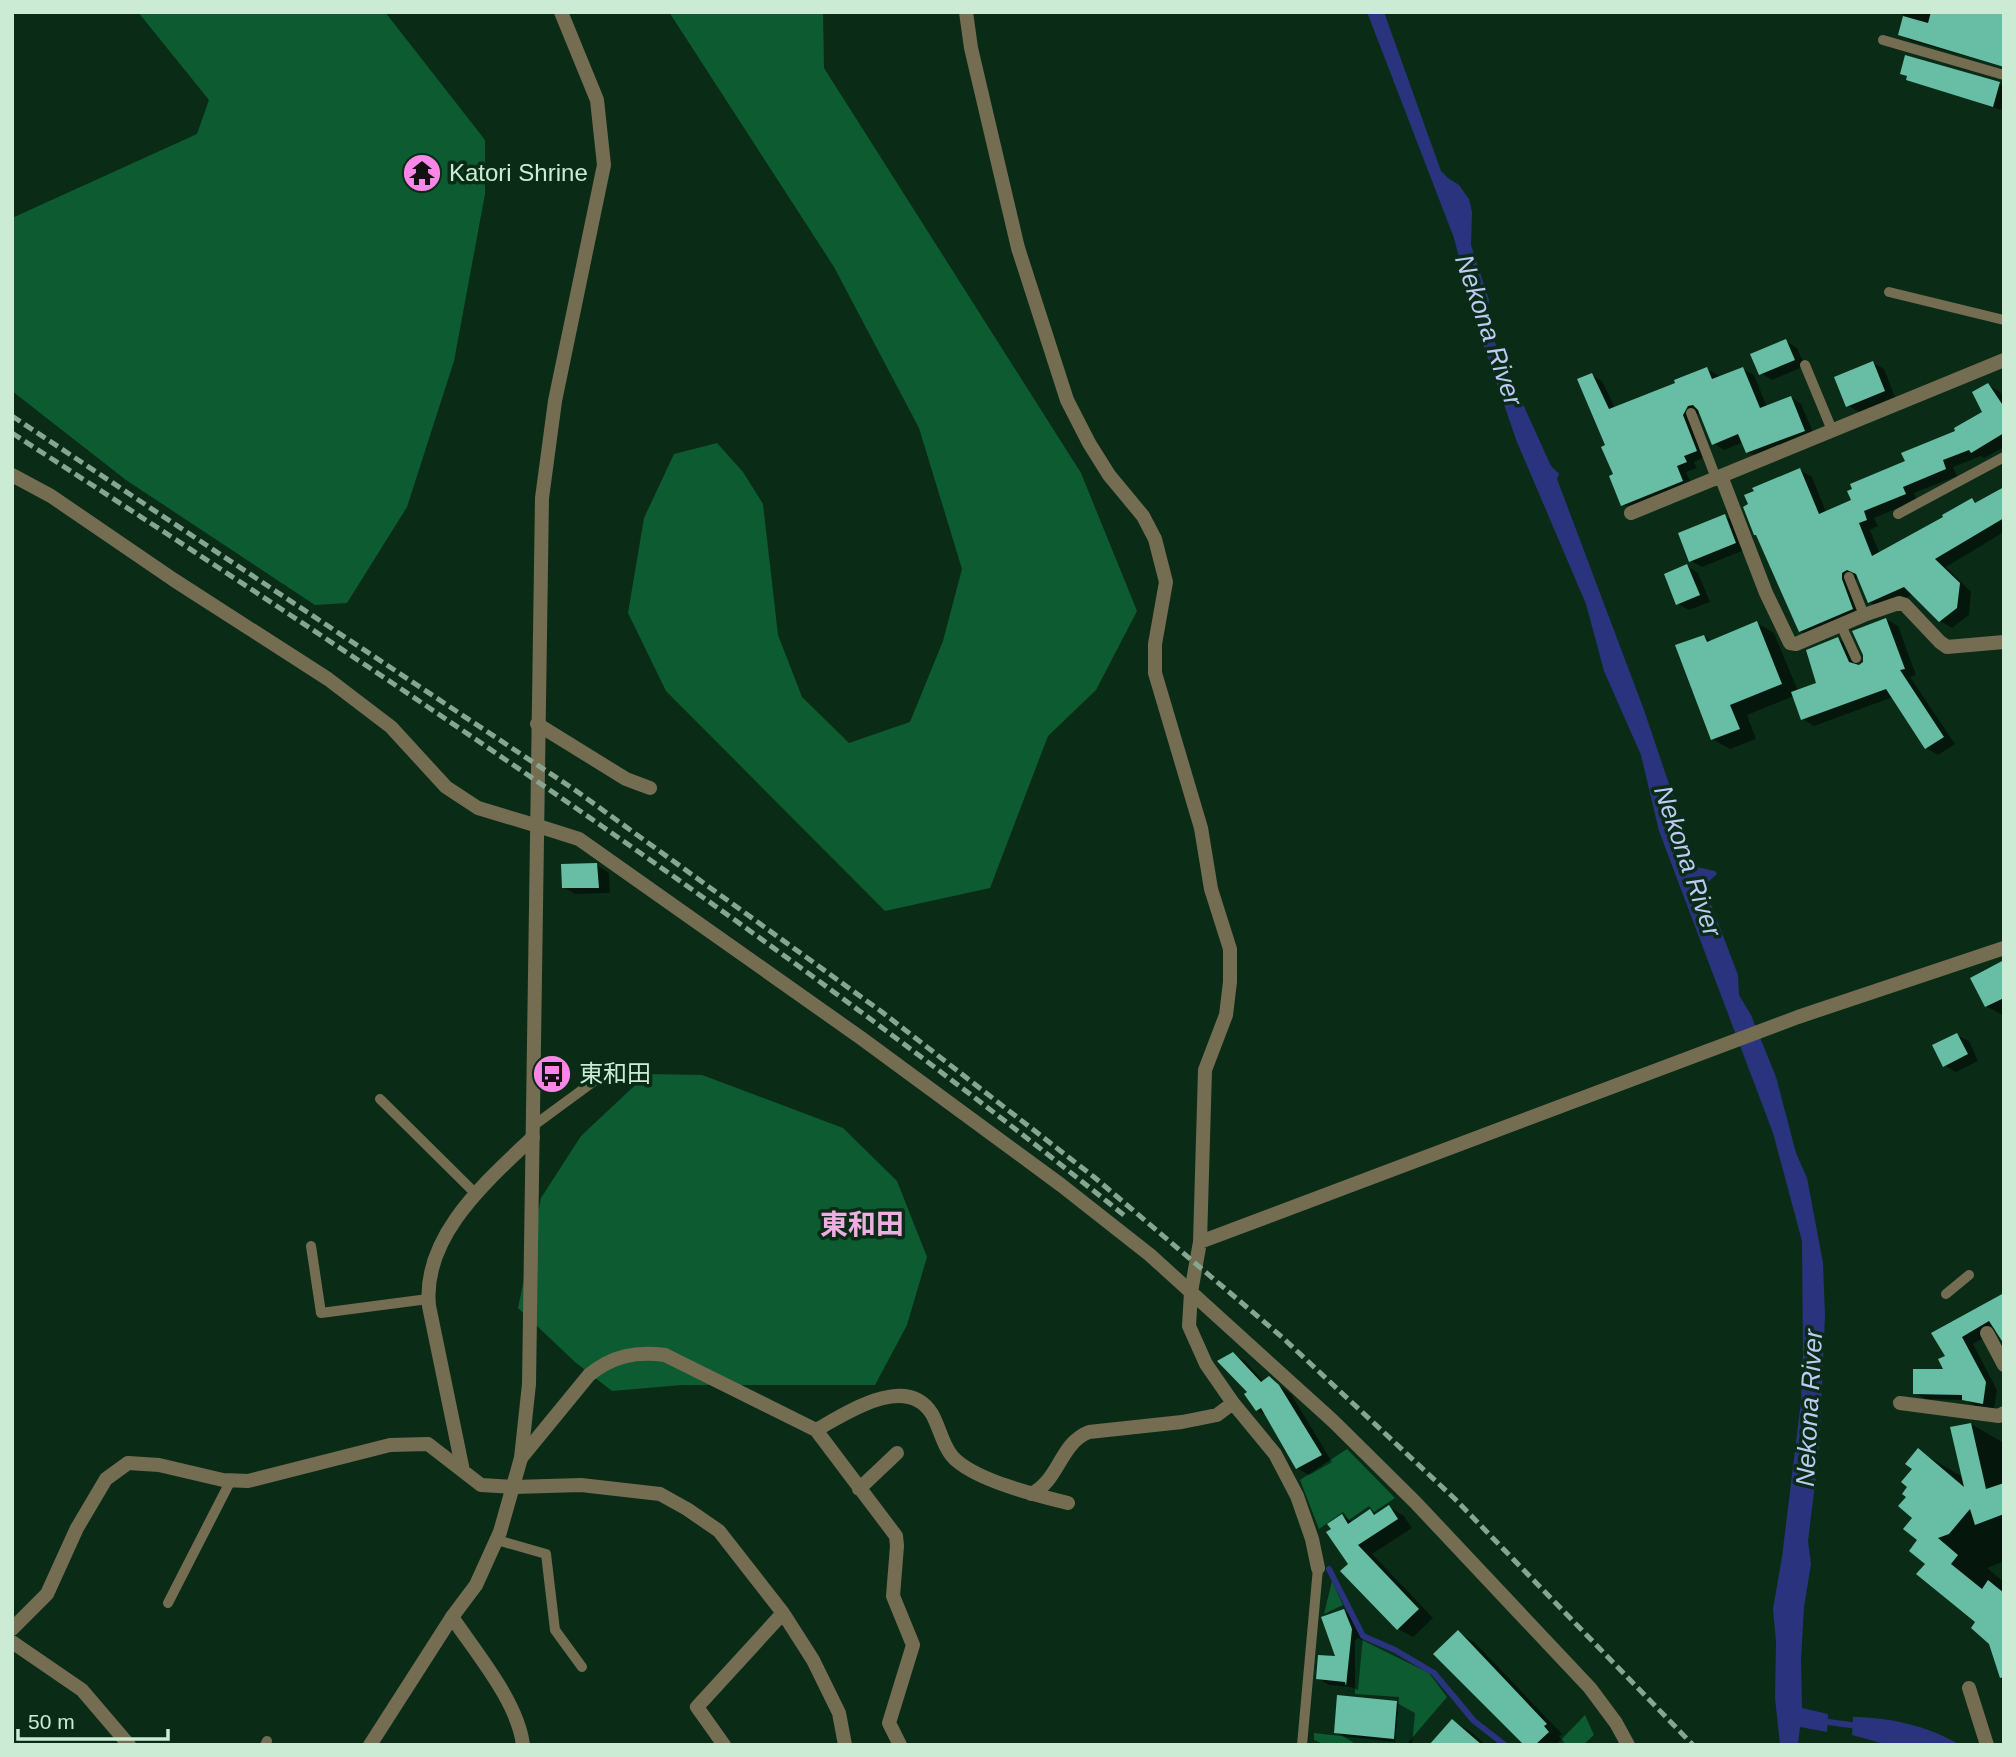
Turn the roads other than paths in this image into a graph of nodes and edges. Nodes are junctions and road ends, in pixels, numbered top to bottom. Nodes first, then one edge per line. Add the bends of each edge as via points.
1 (561, 12) edge
2 (965, 12) edge
3 (1883, 40) dead end
4 (2004, 75) edge
5 (1889, 292) dead end
6 (2004, 320) edge
7 (2004, 360) edge
8 (1805, 365) dead end
9 (1691, 413) dead end
10 (1832, 430) junction
11 (2004, 457) edge
12 (12, 475) edge
13 (1718, 477) junction
14 (1632, 513) dead end
15 (1898, 514) dead end
16 (1849, 577) dead end
17 (1864, 615) junction
18 (1842, 625) junction
19 (2004, 642) edge
20 (1856, 658) dead end
21 (537, 724) junction
22 (650, 788) dead end
23 (538, 826) junction
24 (2004, 948) edge
25 (612, 1068) dead end
26 (380, 1100) dead end
27 (533, 1132) junction
28 (475, 1193) junction
29 (1200, 1242) junction
30 (311, 1246) dead end
31 (1969, 1275) dead end
32 (1191, 1292) junction
33 (1946, 1294) dead end
34 (428, 1299) junction
35 (1987, 1333) dead end
36 (2004, 1365) edge
37 (1233, 1403) junction
38 (1900, 1403) dead end
39 (2004, 1413) edge
40 (816, 1430) junction
41 (897, 1453) dead end
42 (521, 1458) junction
43 (463, 1471) junction
44 (231, 1480) junction
45 (514, 1487) junction
46 (859, 1489) junction
47 (1031, 1494) junction
48 (1068, 1503) dead end
49 (497, 1540) junction
50 (1318, 1568) joint
51 (168, 1604) dead end
52 (783, 1613) junction
53 (452, 1617) junction
54 (12, 1629) edge
55 (12, 1642) edge
56 (582, 1667) dead end
57 (1969, 1688) dead end
58 (129, 1745) edge
59 (370, 1745) edge
60 (523, 1745) edge
61 (724, 1745) edge
62 (845, 1745) edge
63 (900, 1745) edge
64 (1303, 1745) edge
65 (1628, 1745) edge
66 (1987, 1745) edge

1 - 21 street via 597,100 604,165 546,451
2 - 29 street via 1018,248 1067,400 1109,475 1143,516 1155,539 1166,582 1155,673 1230,949 1226,1015 1205,1070
3 - 4 lane
5 - 6 lane
7 - 10 street
8 - 10 lane
9 - 13 lane
10 - 13 street
11 - 15 lane
12 - 23 street via 51,496 328,679 391,727 446,787 478,808
13 - 14 street
13 - 18 street via 1790,643
16 - 17 lane
17 - 18 street
17 - 19 street via 1899,603 1947,647
18 - 20 lane
21 - 22 street via 626,779
21 - 23 street
23 - 27 street
23 - 32 street via 579,839 850,1030 1061,1185
24 - 29 street via 1877,996 1798,1017
25 - 27 lane
26 - 28 lane
27 - 28 street
27 - 42 street via 528,1384
28 - 34 street via 440,1245
29 - 32 street
30 - 34 lane via 321,1313
31 - 33 lane
32 - 37 street via 1189,1326 1206,1364
32 - 65 street via 1415,1502 1590,1688
34 - 43 street
35 - 36 street
37 - 47 street via 1217,1415 1077,1437 1049,1481
37 - 50 street via 1275,1454 1297,1496
38 - 39 street via 1998,1416
40 - 42 street via 665,1355 646,1352 622,1356 589,1375
40 - 46 street
40 - 47 street via 863,1404 888,1396 906,1397 931,1412 954,1459
41 - 46 street
42 - 45 street
43 - 44 street via 428,1444 390,1445 248,1481
43 - 45 street via 481,1485
44 - 51 lane
44 - 54 street via 128,1463 106,1479 76,1528 47,1594
45 - 49 street
45 - 52 street via 581,1485 660,1494 719,1531
46 - 63 street via 896,1536 893,1596 914,1645 888,1724
47 - 48 street
49 - 53 street via 476,1585
49 - 56 lane via 546,1554 555,1630
50 - 64 lane
52 - 61 street via 697,1707
52 - 62 street via 839,1713
53 - 59 street
53 - 60 street via 502,1692
55 - 58 street via 82,1690
57 - 66 street

